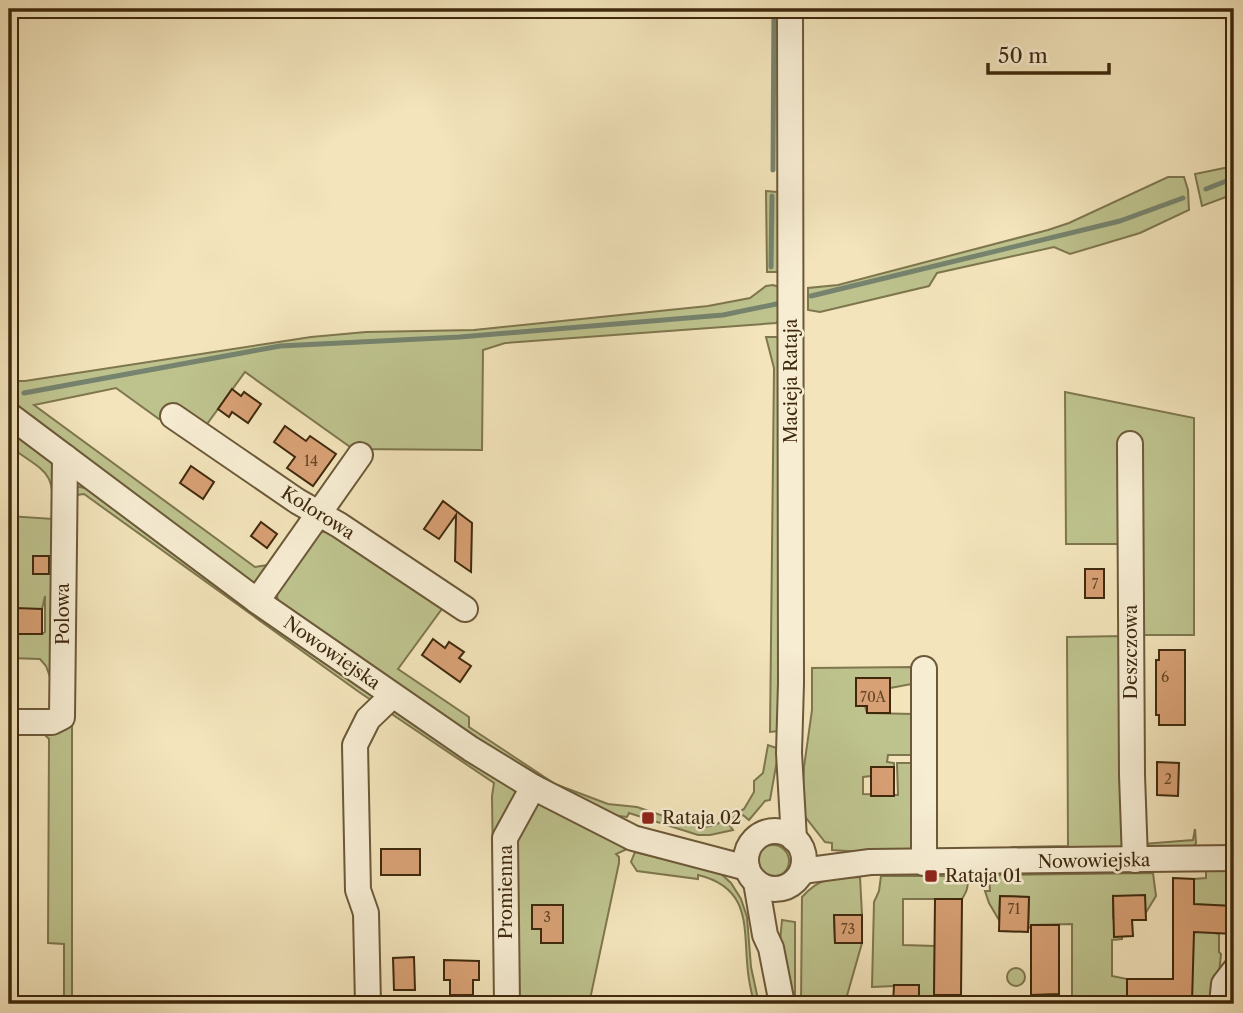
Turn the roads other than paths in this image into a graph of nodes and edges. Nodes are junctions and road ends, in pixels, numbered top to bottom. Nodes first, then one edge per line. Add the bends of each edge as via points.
1 (790, 9) edge
2 (9, 415) edge
3 (173, 416) dead end
4 (1130, 444) dead end
5 (360, 455) dead end
6 (65, 457) junction
7 (319, 514) junction
8 (257, 601) junction
9 (465, 609) dead end
10 (924, 669) dead end
11 (393, 696) junction
12 (9, 722) edge
13 (789, 753) junction
14 (533, 787) junction
15 (758, 839) junction
16 (678, 851) junction
17 (1234, 858) edge
18 (1136, 860) junction
19 (795, 861) junction
20 (924, 863) junction
21 (752, 875) junction
22 (771, 948) junction
23 (1234, 971) edge
24 (368, 1004) edge
25 (507, 1004) edge
26 (782, 1004) edge
27 (1222, 1004) edge

1 - 13 street, Macieja Rataja
2 - 6 street, Nowowiejska
3 - 7 street, Kolorowa
4 - 18 street, Deszczowa
5 - 7 street
6 - 8 street, Nowowiejska
6 - 12 street, Polowa via 64,708 62,717 52,722
7 - 8 street
7 - 9 street, Kolorowa
8 - 11 street, Nowowiejska
10 - 20 street
11 - 14 street, Nowowiejska
11 - 24 street via 368,719 355,745 358,890 366,913
13 - 15 street, Macieja Rataja via 776,804
13 - 19 street, Macieja Rataja
14 - 16 street, Nowowiejska via 618,831
14 - 25 street, Promienna via 505,838
15 - 16 street, Nowowiejska
15 - 19 street via 783,832
15 - 21 street via 746,856
16 - 21 street, Nowowiejska
17 - 18 street, Nowowiejska
18 - 20 street, Nowowiejska
19 - 20 street, Nowowiejska via 815,853 870,862
19 - 21 street via 774,889
19 - 22 street, Macieja Rataja via 779,900
21 - 22 street, Macieja Rataja
22 - 26 street, Macieja Rataja
23 - 27 street via 1224,984

